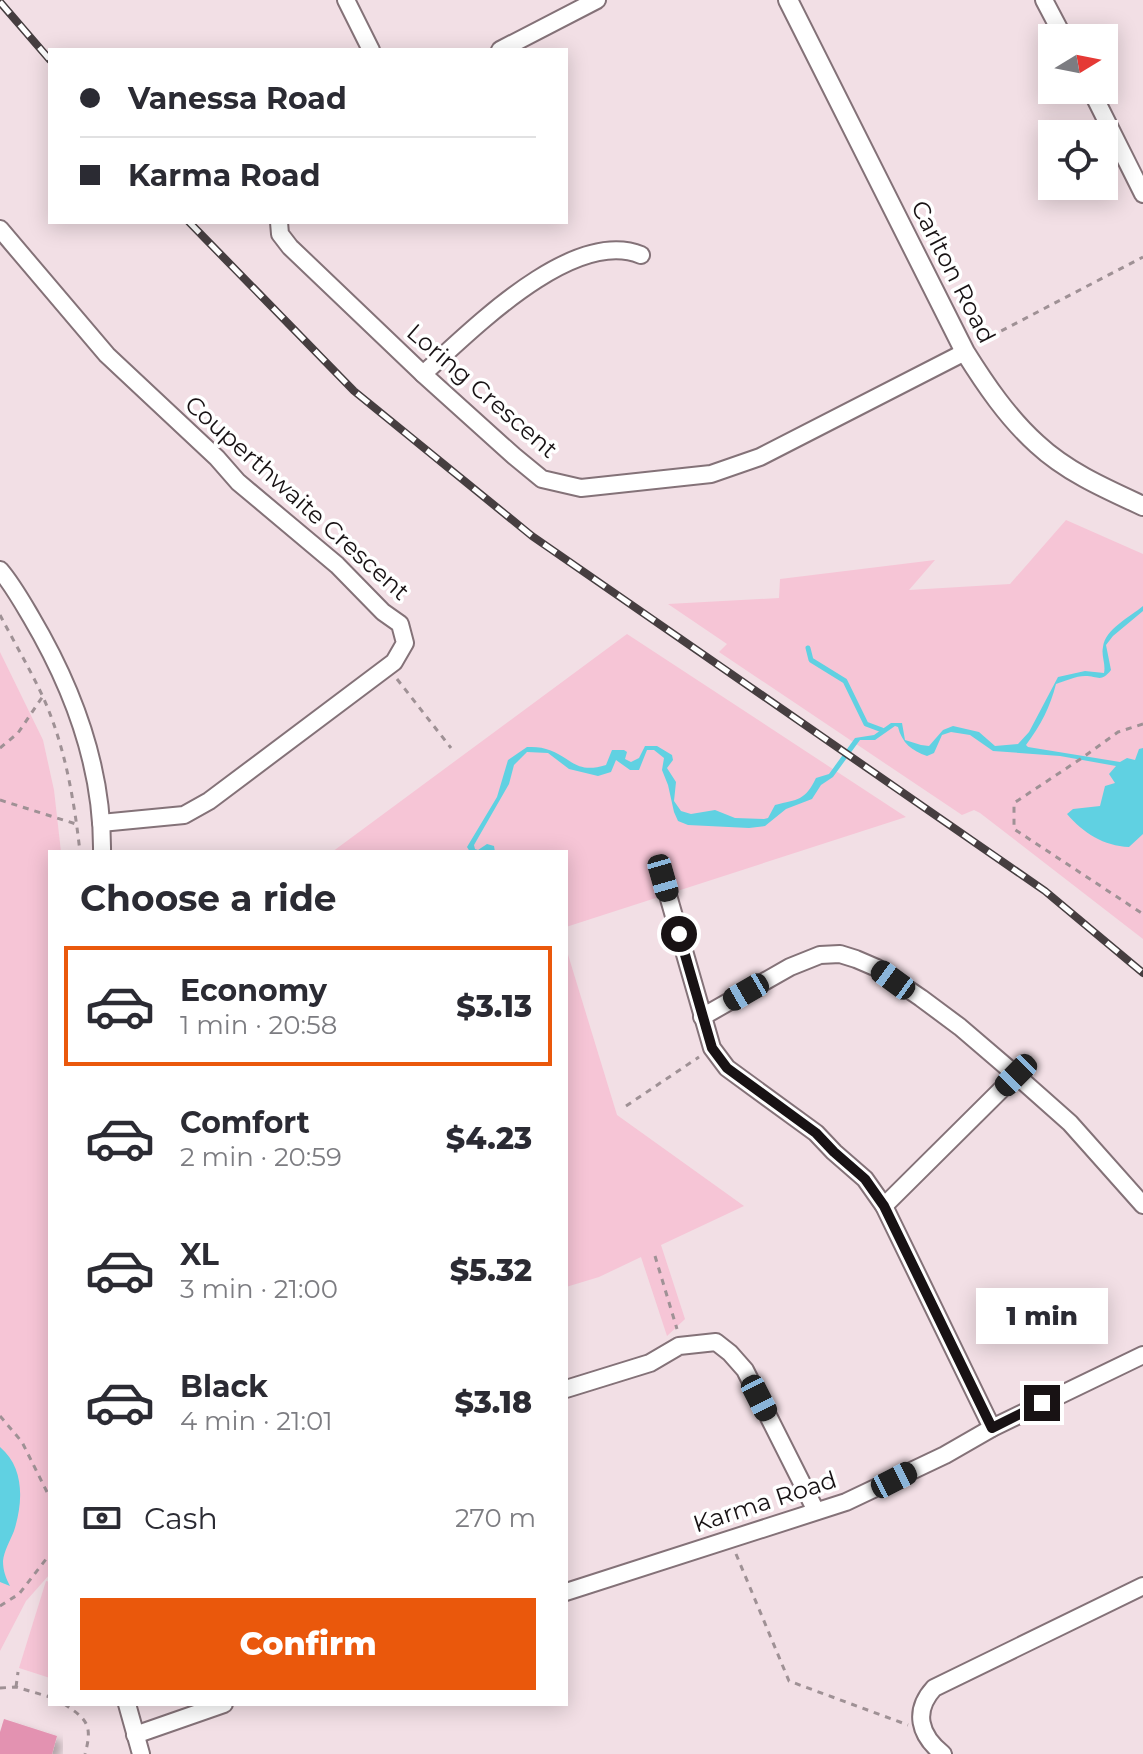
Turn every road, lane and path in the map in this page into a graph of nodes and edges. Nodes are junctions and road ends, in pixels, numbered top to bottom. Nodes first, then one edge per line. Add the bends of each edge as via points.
1 (346, 0) edge
2 (597, 0) edge
3 (788, 0) edge
4 (1044, 0) edge
5 (1057, 24) edge
6 (370, 48) edge
7 (504, 48) edge
8 (1098, 104) edge
9 (1143, 194) edge
10 (279, 224) edge
11 (0, 229) edge
12 (641, 255) dead end
13 (1143, 257) edge
14 (965, 352) junction
15 (423, 374) junction
16 (1143, 506) edge
17 (0, 570) edge
18 (0, 615) edge
19 (387, 666) junction
20 (43, 696) junction
21 (1143, 724) edge
22 (0, 748) edge
23 (451, 748) dead end
24 (0, 800) edge
25 (101, 823) junction
26 (76, 824) junction
27 (80, 850) edge
28 (102, 850) edge
29 (663, 878) dead end
30 (1143, 914) edge
31 (702, 1017) junction
32 (712, 1048) junction
33 (1016, 1075) junction
34 (626, 1106) dead end
35 (1143, 1205) edge
36 (884, 1206) junction
37 (655, 1256) dead end
38 (682, 1345) junction
39 (1143, 1355) edge
40 (568, 1388) edge
41 (0, 1416) edge
42 (992, 1428) junction
43 (48, 1494) edge
44 (816, 1511) junction
45 (730, 1539) junction
46 (48, 1557) edge
47 (1143, 1586) edge
48 (568, 1591) edge
49 (0, 1606) edge
50 (18, 1672) dead end
51 (16, 1687) junction
52 (0, 1688) edge
53 (48, 1696) edge
54 (67, 1706) edge
55 (128, 1706) edge
56 (218, 1706) edge
57 (924, 1731) junction
58 (135, 1735) junction
59 (85, 1754) edge
60 (141, 1754) edge
61 (943, 1754) edge

1 - 6 street
2 - 7 street
3 - 14 street, Carlton Road
4 - 5 street
8 - 9 street
10 - 15 street, Loring Crescent via 290,247
11 - 19 street, Couperthwaite Crescent via 107,355 238,482 400,624 405,643
12 - 15 street via 610,249 563,264 529,284
13 - 14 path
14 - 15 street, Loring Crescent via 740,465 711,474 581,488 542,479
14 - 16 street, Carlton Road via 989,390 1036,444 1072,470
17 - 25 street via 50,649 72,697 92,760
18 - 20 path
19 - 23 path
19 - 25 street, Couperthwaite Crescent via 184,815
20 - 22 path via 18,733
20 - 26 path via 69,776
21 - 30 path via 1118,732 1014,803 1014,829
24 - 26 path
25 - 28 street
26 - 27 path
29 - 31 street
31 - 32 street
31 - 33 street via 790,967 820,955 840,954 877,968
32 - 34 path
32 - 36 street via 727,1068 816,1133 865,1179
33 - 35 street via 1070,1123
33 - 36 street
36 - 42 street
37 - 38 path
38 - 40 street via 650,1363
38 - 44 street via 716,1342 745,1370
39 - 42 street, Karma Road
41 - 43 path via 22,1442
42 - 44 street, Karma Road via 894,1480
44 - 45 street, Karma Road
45 - 48 street, Karma Road
45 - 57 path via 789,1681
46 - 49 path via 19,1594
47 - 57 street via 934,1688 924,1699
50 - 51 path
51 - 52 path
51 - 53 path
54 - 59 path via 86,1722
55 - 58 street
56 - 58 street
57 - 61 street
58 - 60 street

